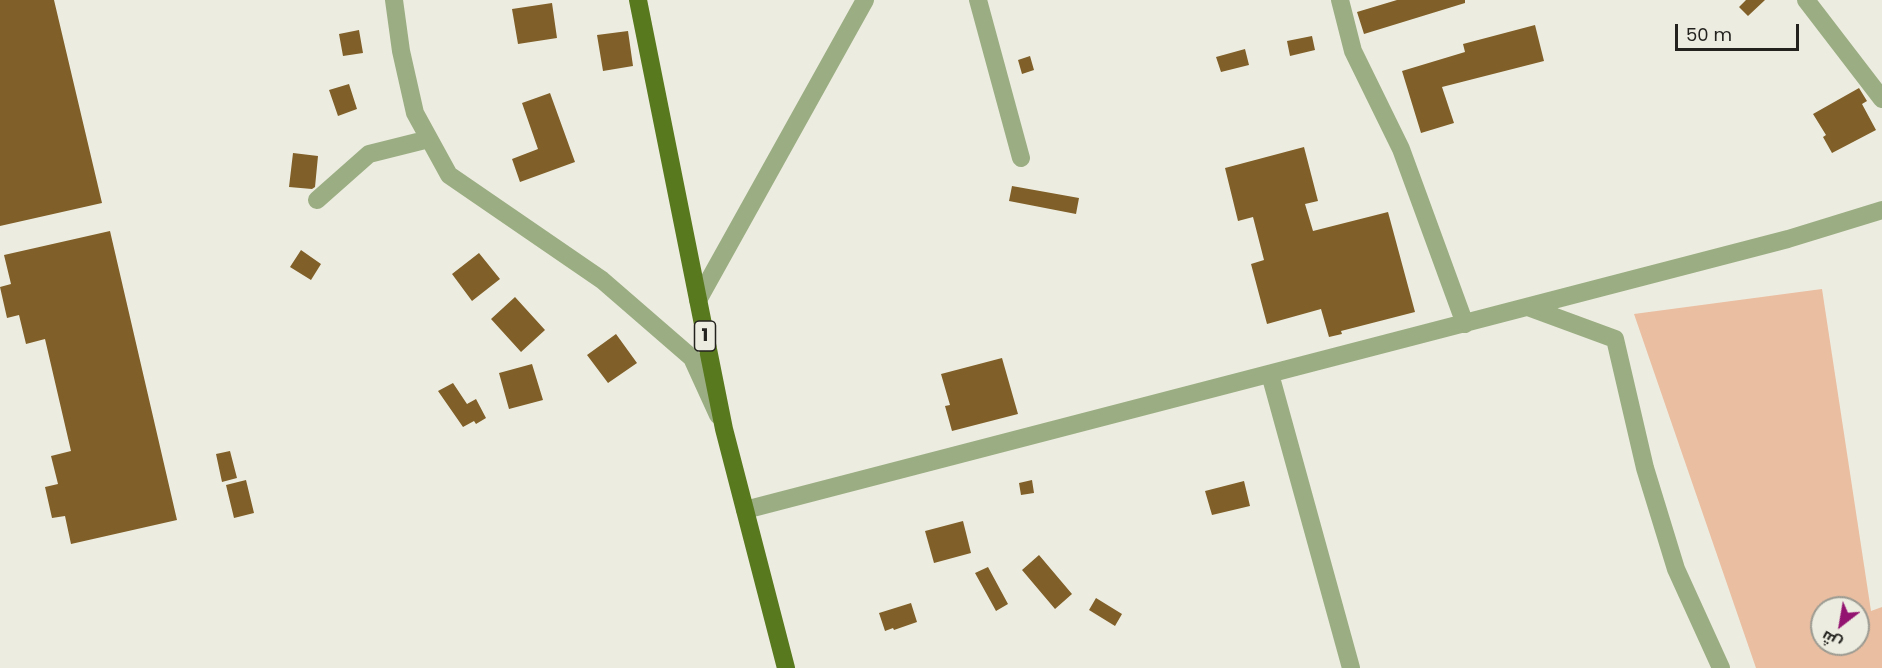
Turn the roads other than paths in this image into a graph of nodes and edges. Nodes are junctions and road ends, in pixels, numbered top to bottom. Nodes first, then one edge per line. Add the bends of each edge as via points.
1 (394, 0) edge
2 (638, 0) edge
3 (865, 0) edge
4 (978, 0) edge
5 (1340, 0) edge
6 (1806, 0) edge
7 (1882, 99) edge
8 (429, 140) junction
9 (1021, 158) dead end
10 (317, 200) dead end
11 (1882, 210) edge
12 (698, 300) junction
13 (1528, 307) junction
14 (1465, 324) junction
15 (1270, 374) junction
16 (724, 429) junction
17 (745, 510) junction
18 (786, 668) edge
19 (1351, 668) edge
20 (1721, 668) edge

1 - 8 street via 415,113
2 - 12 main road, 1
3 - 12 street
4 - 9 street
5 - 14 street via 1353,51 1401,149
6 - 7 street
8 - 10 street via 369,154
8 - 16 street via 449,175 602,280 692,358
11 - 13 street via 1788,239
12 - 16 main road, 1
13 - 14 street
13 - 20 street via 1615,339 1645,468 1676,569
14 - 15 street
15 - 17 street
15 - 19 street
16 - 17 main road, 1
17 - 18 main road, 1

